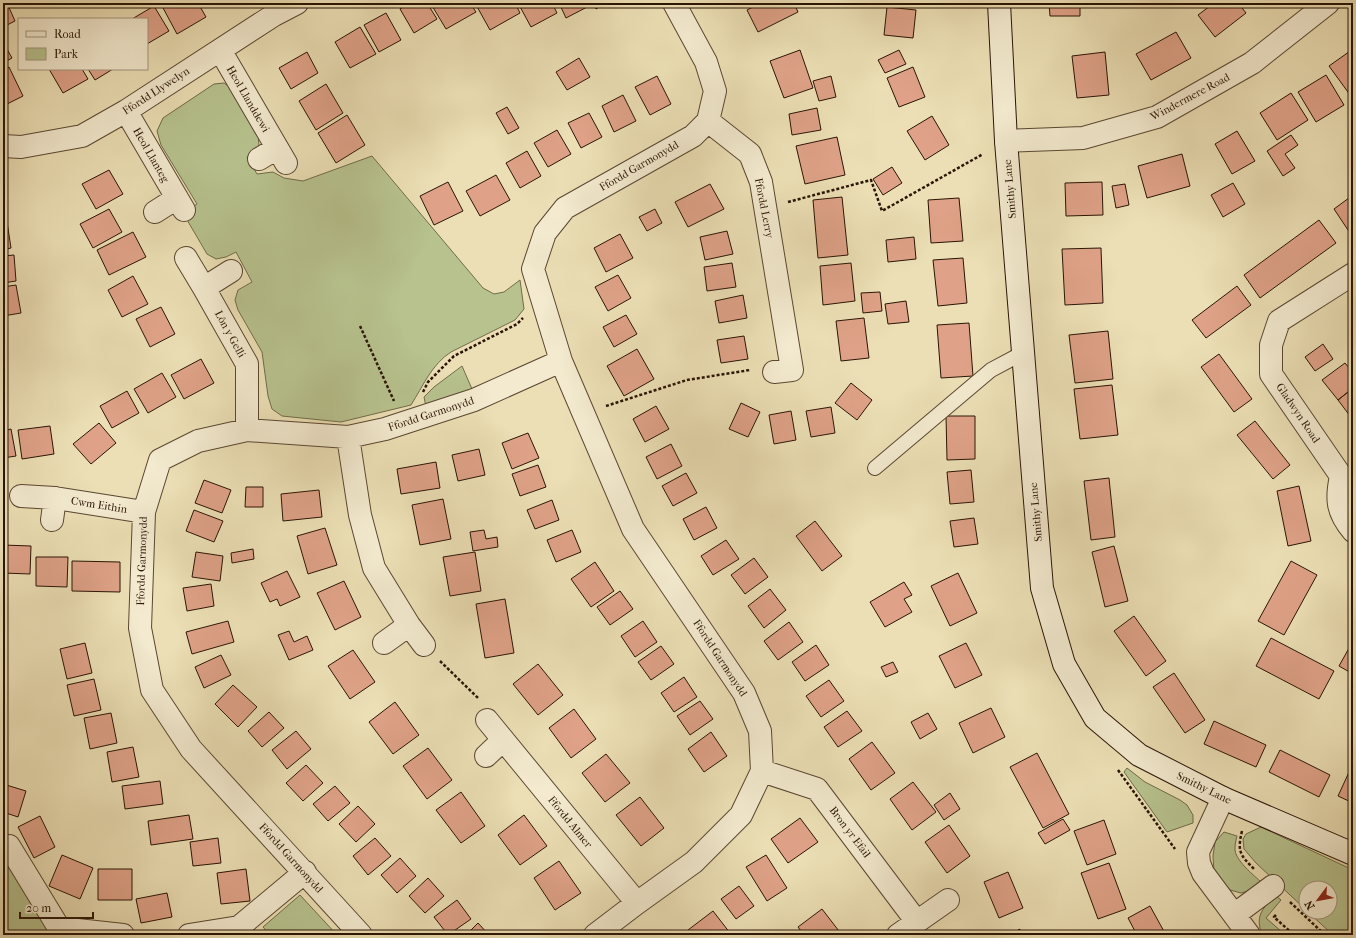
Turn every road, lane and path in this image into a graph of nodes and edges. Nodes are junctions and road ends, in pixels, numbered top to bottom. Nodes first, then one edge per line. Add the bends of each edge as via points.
1 (297, 3) edge
2 (674, 3) edge
3 (999, 3) edge
4 (1328, 3) edge
5 (271, 9) edge
6 (220, 50) junction
7 (126, 111) junction
8 (708, 121) junction
9 (1006, 141) junction
10 (3, 146) edge
11 (274, 157) dead end
12 (765, 208) junction
13 (155, 212) dead end
14 (186, 258) dead end
15 (231, 271) dead end
16 (1353, 274) edge
17 (539, 287) junction
18 (204, 288) junction
19 (360, 326) dead end
20 (1023, 353) junction
21 (561, 361) junction
22 (792, 370) joint
23 (584, 414) junction
24 (404, 423) junction
25 (247, 430) junction
26 (348, 437) junction
27 (875, 468) dead end
28 (1347, 481) edge
29 (22, 496) dead end
30 (55, 498) junction
31 (144, 512) junction
32 (52, 520) dead end
33 (1353, 531) edge
34 (409, 625) junction
35 (384, 642) dead end
36 (424, 645) joint
37 (487, 720) joint
38 (503, 740) junction
39 (486, 756) dead end
40 (1118, 769) dead end
41 (762, 771) junction
42 (1223, 798) junction
43 (9, 846) dead end
44 (1353, 854) edge
45 (304, 872) junction
46 (1203, 873) junction
47 (1273, 886) dead end
48 (948, 900) dead end
49 (637, 903) junction
50 (1279, 911) dead end
51 (1234, 915) junction
52 (917, 922) junction
53 (123, 935) edge
54 (189, 935) edge
55 (361, 935) edge
56 (595, 935) edge
57 (898, 935) edge
58 (1249, 935) edge
59 (1294, 935) edge

1 - 5 street, Ffordd Llywelyn
2 - 8 street via 706,62 715,92
3 - 9 street, Smithy Lane
4 - 9 street, Windermere Road via 1252,63 1157,117 1083,138
5 - 6 street, Ffordd Llywelyn
6 - 7 street, Ffordd Llywelyn
6 - 11 street, Heol Llanddewi
7 - 10 street, Ffordd Llywelyn via 82,136 21,147
7 - 13 street, Heol Llanteg via 180,204
8 - 12 street, Ffordd Lerry via 750,154 760,182
8 - 17 street, Ffordd Garmonydd via 692,136 565,208 545,232 533,269
9 - 12 path via 882,211 871,180
9 - 20 street, Smithy Lane
12 - 22 street, Ffordd Lerry
14 - 18 street, Lôn y Gelli
15 - 18 street
16 - 28 street, Gladwyn Road via 1279,321 1271,344 1271,374
17 - 21 street, Ffordd Garmonydd
17 - 24 path via 532,309 517,324 454,356 428,382
18 - 25 street, Lôn y Gelli via 247,364
19 - 24 path
20 - 27 lane via 991,370
20 - 42 street, Smithy Lane via 1042,588 1064,664 1096,718 1139,755
21 - 23 street, Ffordd Garmonydd
21 - 24 street, Ffordd Garmonydd via 474,400
22 - 23 path via 773,366 687,380
23 - 41 street, Ffordd Garmonydd via 633,529 744,693 760,731
24 - 26 street, Ffordd Garmonydd
25 - 26 street, Ffordd Garmonydd
25 - 31 street, Ffordd Garmonydd via 198,441 160,460
26 - 34 street via 360,515 374,568
28 - 33 street, Gladwyn Road via 1338,493 1340,509
29 - 30 street, Cwm Eithin
30 - 31 street, Cwm Eithin
30 - 32 street, Cwm Eithin
31 - 45 street, Ffordd Garmonydd via 140,628 152,690 191,749
34 - 35 street
34 - 36 street
36 - 37 path via 487,708
37 - 38 street, Ffordd Almer
38 - 39 street
38 - 49 street, Ffordd Almer
40 - 46 path via 1187,865
41 - 49 street, Ffordd Garmonydd via 741,815 694,862
41 - 52 street, Bron yr Efail via 817,789
42 - 44 street, Smithy Lane
42 - 46 street via 1198,852
43 - 53 street via 59,928
45 - 54 street via 239,926
45 - 55 street, Ffordd Garmonydd
46 - 51 street
47 - 51 street
48 - 52 street
49 - 56 street, Ffordd Garmonydd
50 - 59 path via 1274,917
51 - 58 street
52 - 57 street

